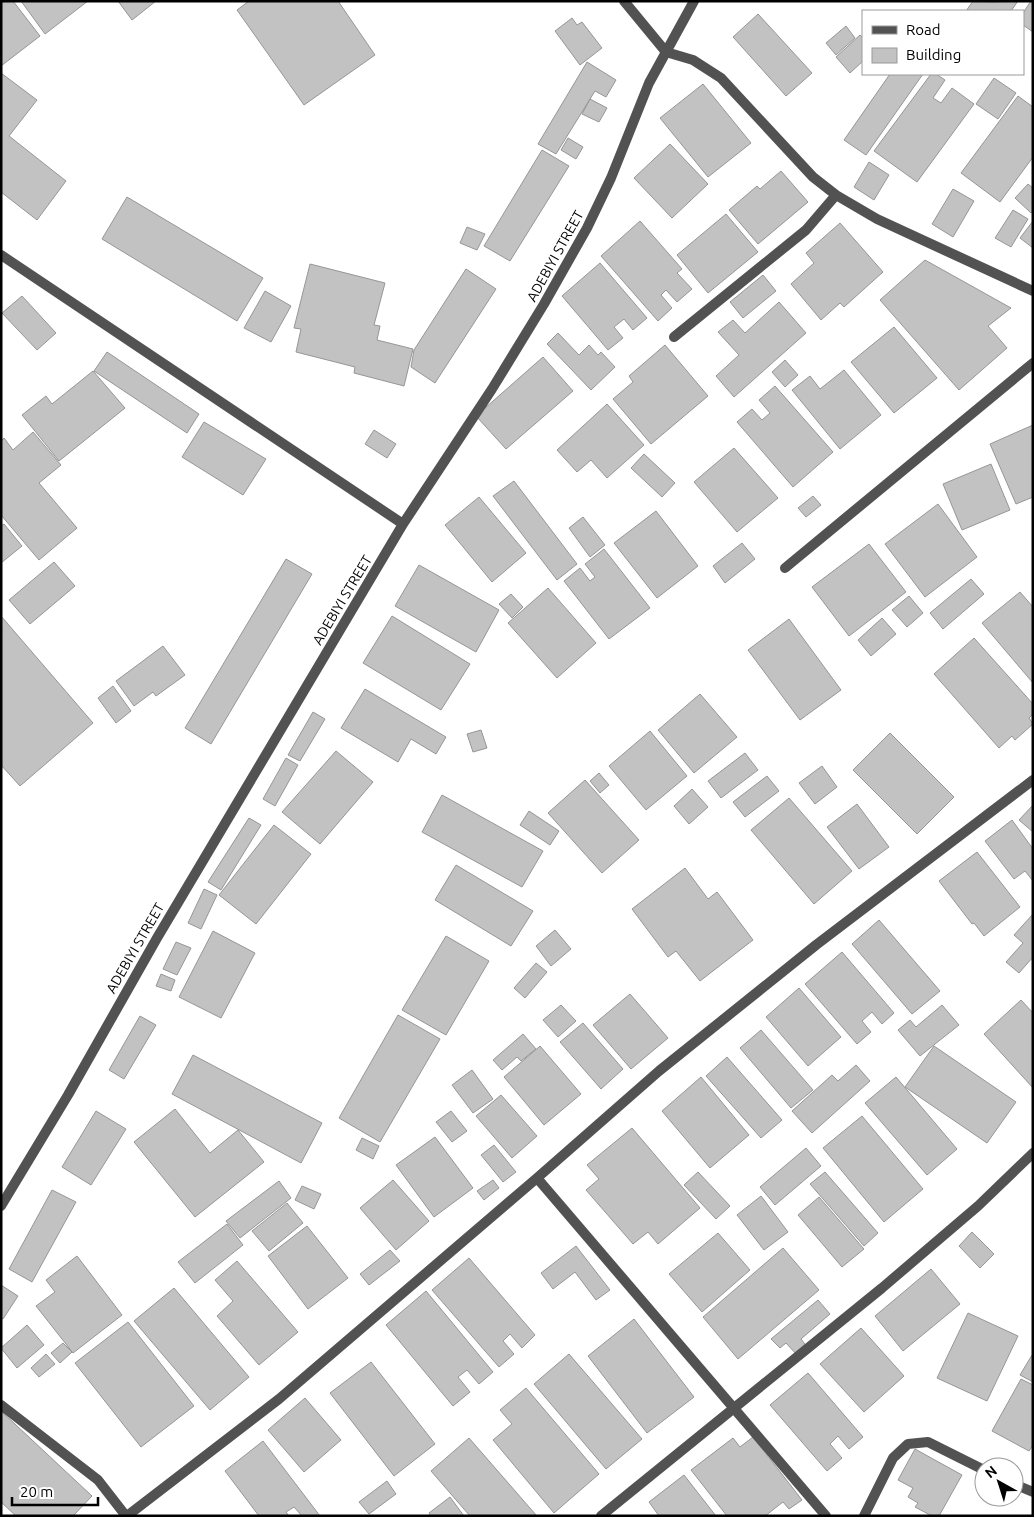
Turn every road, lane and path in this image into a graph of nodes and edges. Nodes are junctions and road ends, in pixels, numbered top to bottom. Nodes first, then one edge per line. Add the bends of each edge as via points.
1 (624, 1) edge
2 (694, 1) edge
3 (666, 52) junction
4 (836, 195) junction
5 (1, 255) edge
6 (1033, 291) edge
7 (674, 337) dead end
8 (1033, 363) edge
9 (403, 524) junction
10 (786, 568) dead end
11 (1033, 780) edge
12 (1033, 1153) edge
13 (537, 1178) junction
14 (1, 1206) edge
15 (1, 1405) edge
16 (735, 1408) junction
17 (974, 1465) edge
18 (127, 1516) edge
19 (600, 1516) edge
20 (826, 1516) edge
21 (864, 1516) edge

1 - 3 street
2 - 3 street, ADEBIYI STREET
3 - 4 street via 693,60 720,78 813,177
3 - 9 street, ADEBIYI STREET via 648,84 611,178 582,237 492,389
4 - 6 street via 877,219
4 - 7 street via 806,230
5 - 9 street
8 - 10 street
9 - 14 street, ADEBIYI STREET
11 - 13 street via 816,945 667,1065
12 - 16 street via 897,1276
13 - 16 street
13 - 18 street via 279,1399
15 - 18 street via 98,1480
16 - 19 street
16 - 20 street
17 - 21 street via 928,1442 908,1444 893,1458

